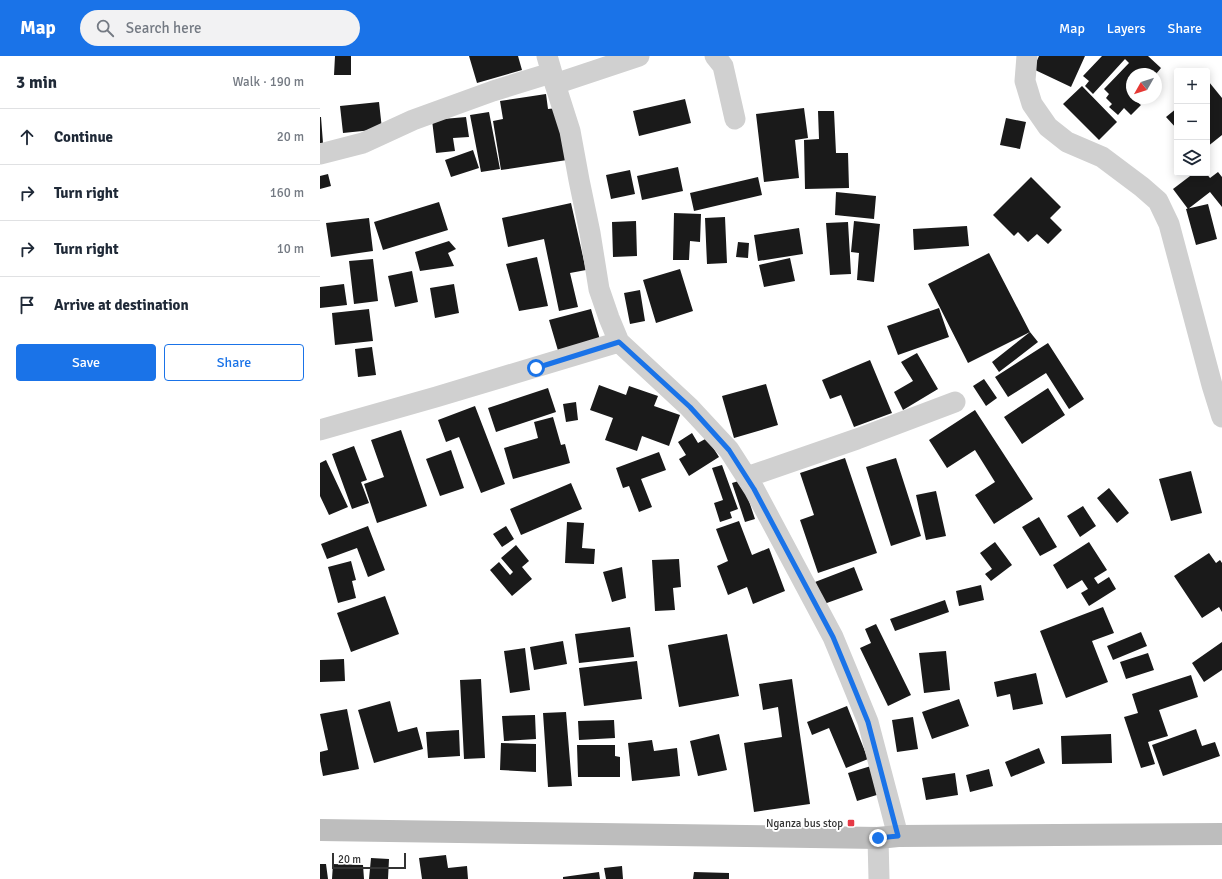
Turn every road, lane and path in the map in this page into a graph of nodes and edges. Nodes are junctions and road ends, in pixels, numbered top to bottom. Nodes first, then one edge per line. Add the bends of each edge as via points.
1 (638, 56) edge
2 (715, 56) edge
3 (1027, 56) edge
4 (551, 71) edge
5 (735, 119) dead end
6 (320, 154) edge
7 (619, 342) junction
8 (955, 402) dead end
9 (1222, 417) edge
10 (320, 430) edge
11 (747, 477) junction
12 (320, 830) edge
13 (1222, 834) edge
14 (888, 837) junction
15 (879, 879) edge

1 - 4 street
2 - 5 street via 724,66
3 - 9 street via 1025,81 1028,92 1032,104 1048,127 1067,142 1102,157 1158,201 1169,224
4 - 6 street via 428,115 363,143
4 - 7 street via 570,131 599,289
7 - 10 street
7 - 11 street via 690,407 729,450
8 - 11 street
11 - 14 street via 833,637 868,722
12 - 14 main road
13 - 14 main road
14 - 15 street

